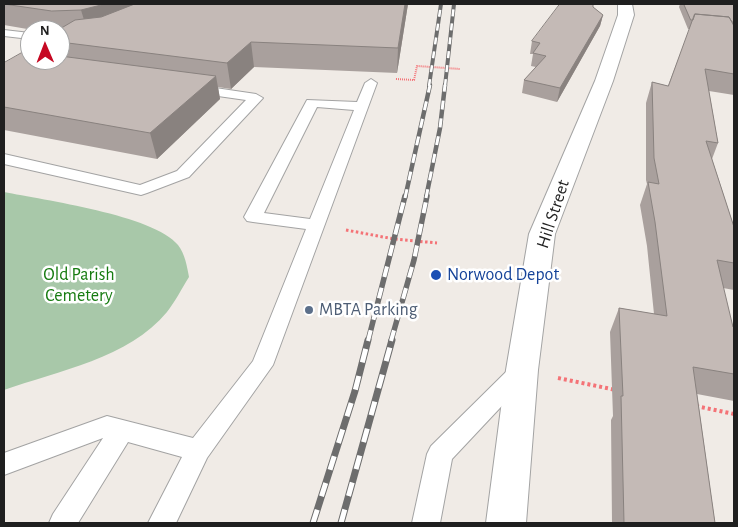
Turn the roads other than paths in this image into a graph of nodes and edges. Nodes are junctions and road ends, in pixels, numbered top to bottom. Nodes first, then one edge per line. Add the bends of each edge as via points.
1 (625, 4) edge
2 (4, 33) edge
3 (20, 35) edge
4 (371, 83) dead end
5 (179, 87) edge
6 (362, 106) junction
7 (4, 159) edge
8 (316, 225) junction
9 (522, 370) junction
10 (122, 430) junction
11 (198, 450) junction
12 (4, 464) edge
13 (63, 523) edge
14 (162, 523) edge
15 (426, 523) edge
16 (506, 523) edge

1 - 9 street, Hill Street via 626,16 604,81 542,234
2 - 3 lane
4 - 6 lane
5 - 7 lane via 256,98 183,174 141,190
6 - 8 lane
6 - 8 lane via 312,103 252,217
8 - 11 lane via 262,365
9 - 15 lane via 440,454
9 - 16 street, Hill Street
10 - 11 lane
10 - 12 lane via 107,426
10 - 13 lane
11 - 14 lane

